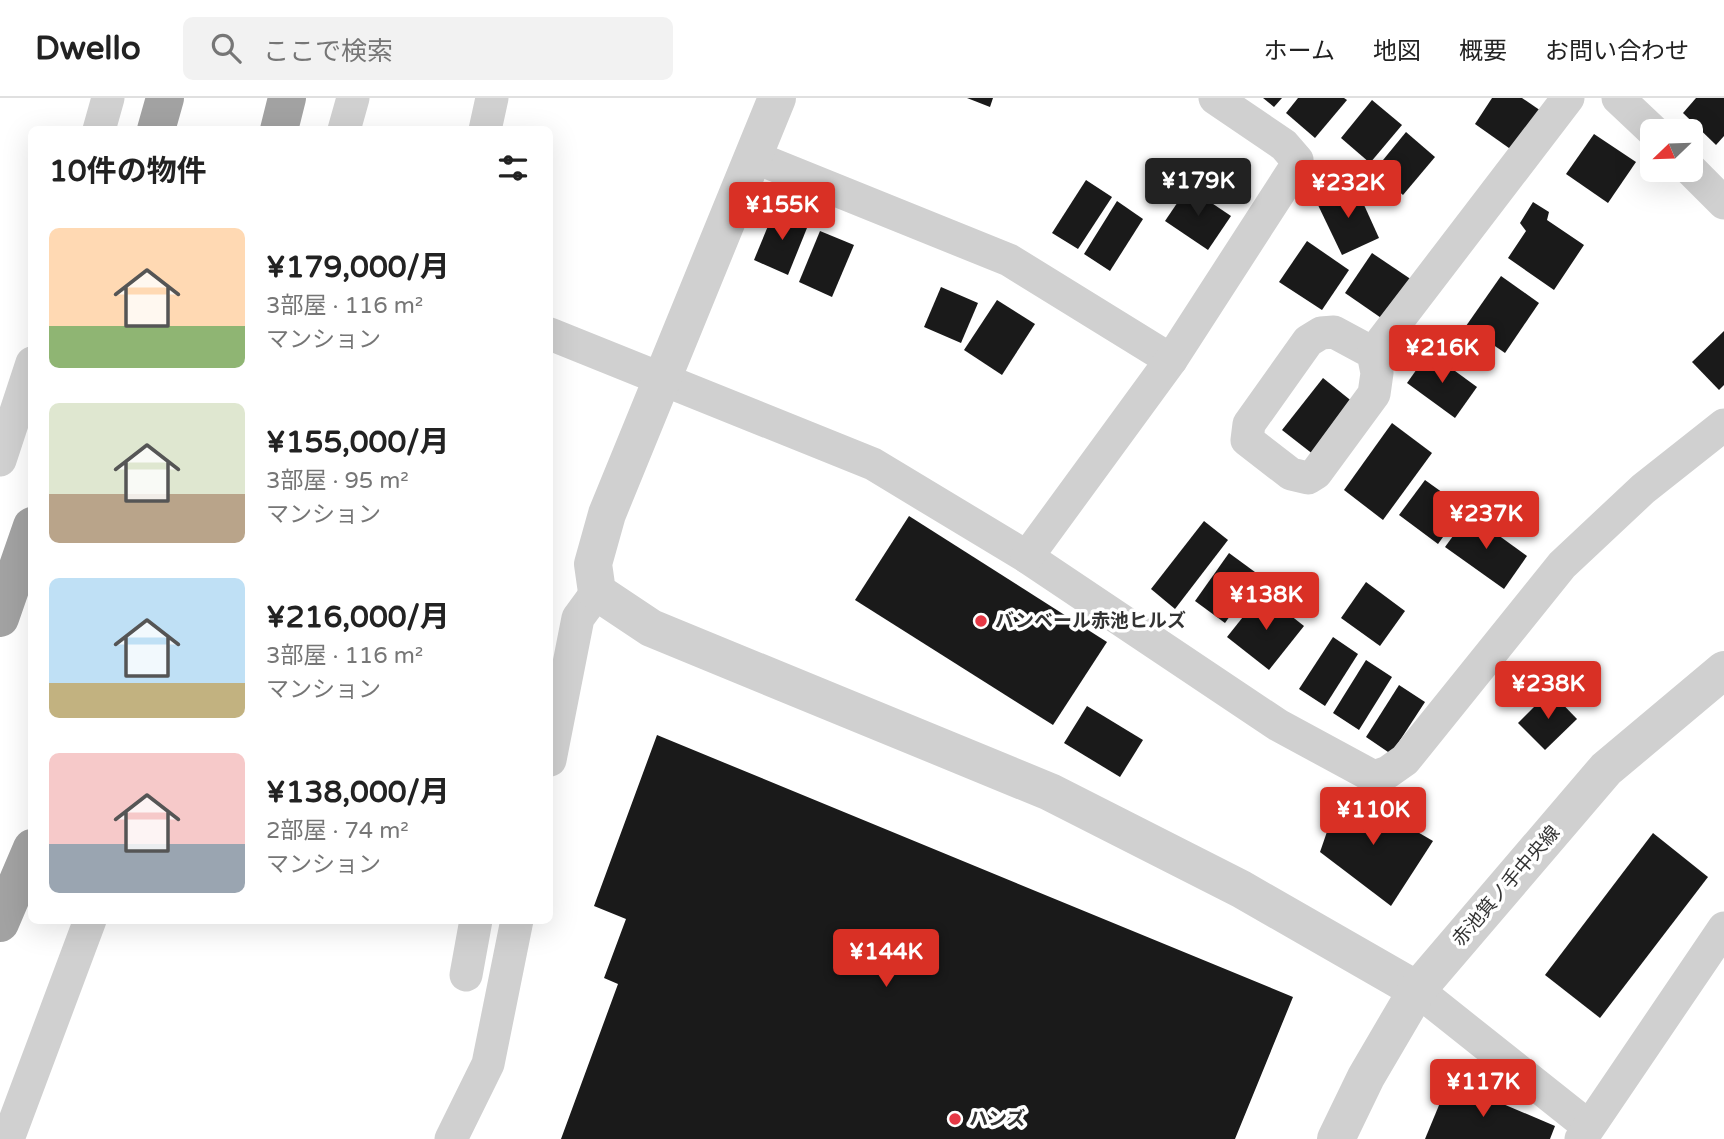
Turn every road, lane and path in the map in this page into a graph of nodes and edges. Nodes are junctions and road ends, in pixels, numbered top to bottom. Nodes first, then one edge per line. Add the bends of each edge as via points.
1 (108, 98) edge
2 (165, 98) edge
3 (287, 98) edge
4 (352, 98) edge
5 (492, 98) edge
6 (777, 98) edge
7 (1214, 98) edge
8 (1567, 98) edge
9 (100, 126) edge
10 (157, 126) edge
11 (280, 126) edge
12 (345, 126) edge
13 (486, 126) edge
14 (754, 157) junction
15 (1703, 182) edge
16 (1724, 202) edge
17 (553, 335) edge
18 (1373, 353) dead end
19 (1171, 360) junction
20 (28, 375) edge
21 (660, 378) junction
22 (1724, 425) edge
23 (0, 460) edge
24 (28, 538) edge
25 (1027, 557) junction
26 (597, 592) junction
27 (0, 618) edge
28 (1724, 670) edge
29 (553, 745) edge
30 (28, 857) edge
31 (0, 923) edge
32 (88, 924) edge
33 (475, 924) edge
34 (516, 924) edge
35 (1724, 928) edge
36 (466, 975) dead end
37 (1417, 990) junction
38 (1584, 1133) edge
39 (8, 1139) edge
40 (451, 1139) edge
41 (1335, 1139) edge

1 - 9 street
2 - 10 highway
3 - 11 highway
4 - 12 street
5 - 13 street
6 - 14 street
7 - 19 street via 1284,145 1297,160 1291,178
8 - 18 street
14 - 19 street via 1009,260
14 - 21 street
15 - 16 street
17 - 21 street
19 - 25 street
20 - 23 street
21 - 25 street via 873,464
21 - 26 street via 607,514 593,564
22 - 25 street via 1643,489 1562,565 1405,760 1374,777 1278,725
24 - 27 highway
26 - 29 street via 578,618
26 - 37 street via 651,628 1050,792 1241,889
28 - 37 street, 赤池箕ノ手中央線 via 1606,769
30 - 31 highway
32 - 39 street
33 - 36 street
34 - 40 street via 488,1064
35 - 38 street
37 - 38 street
37 - 41 street, 赤池箕ノ手中央線

